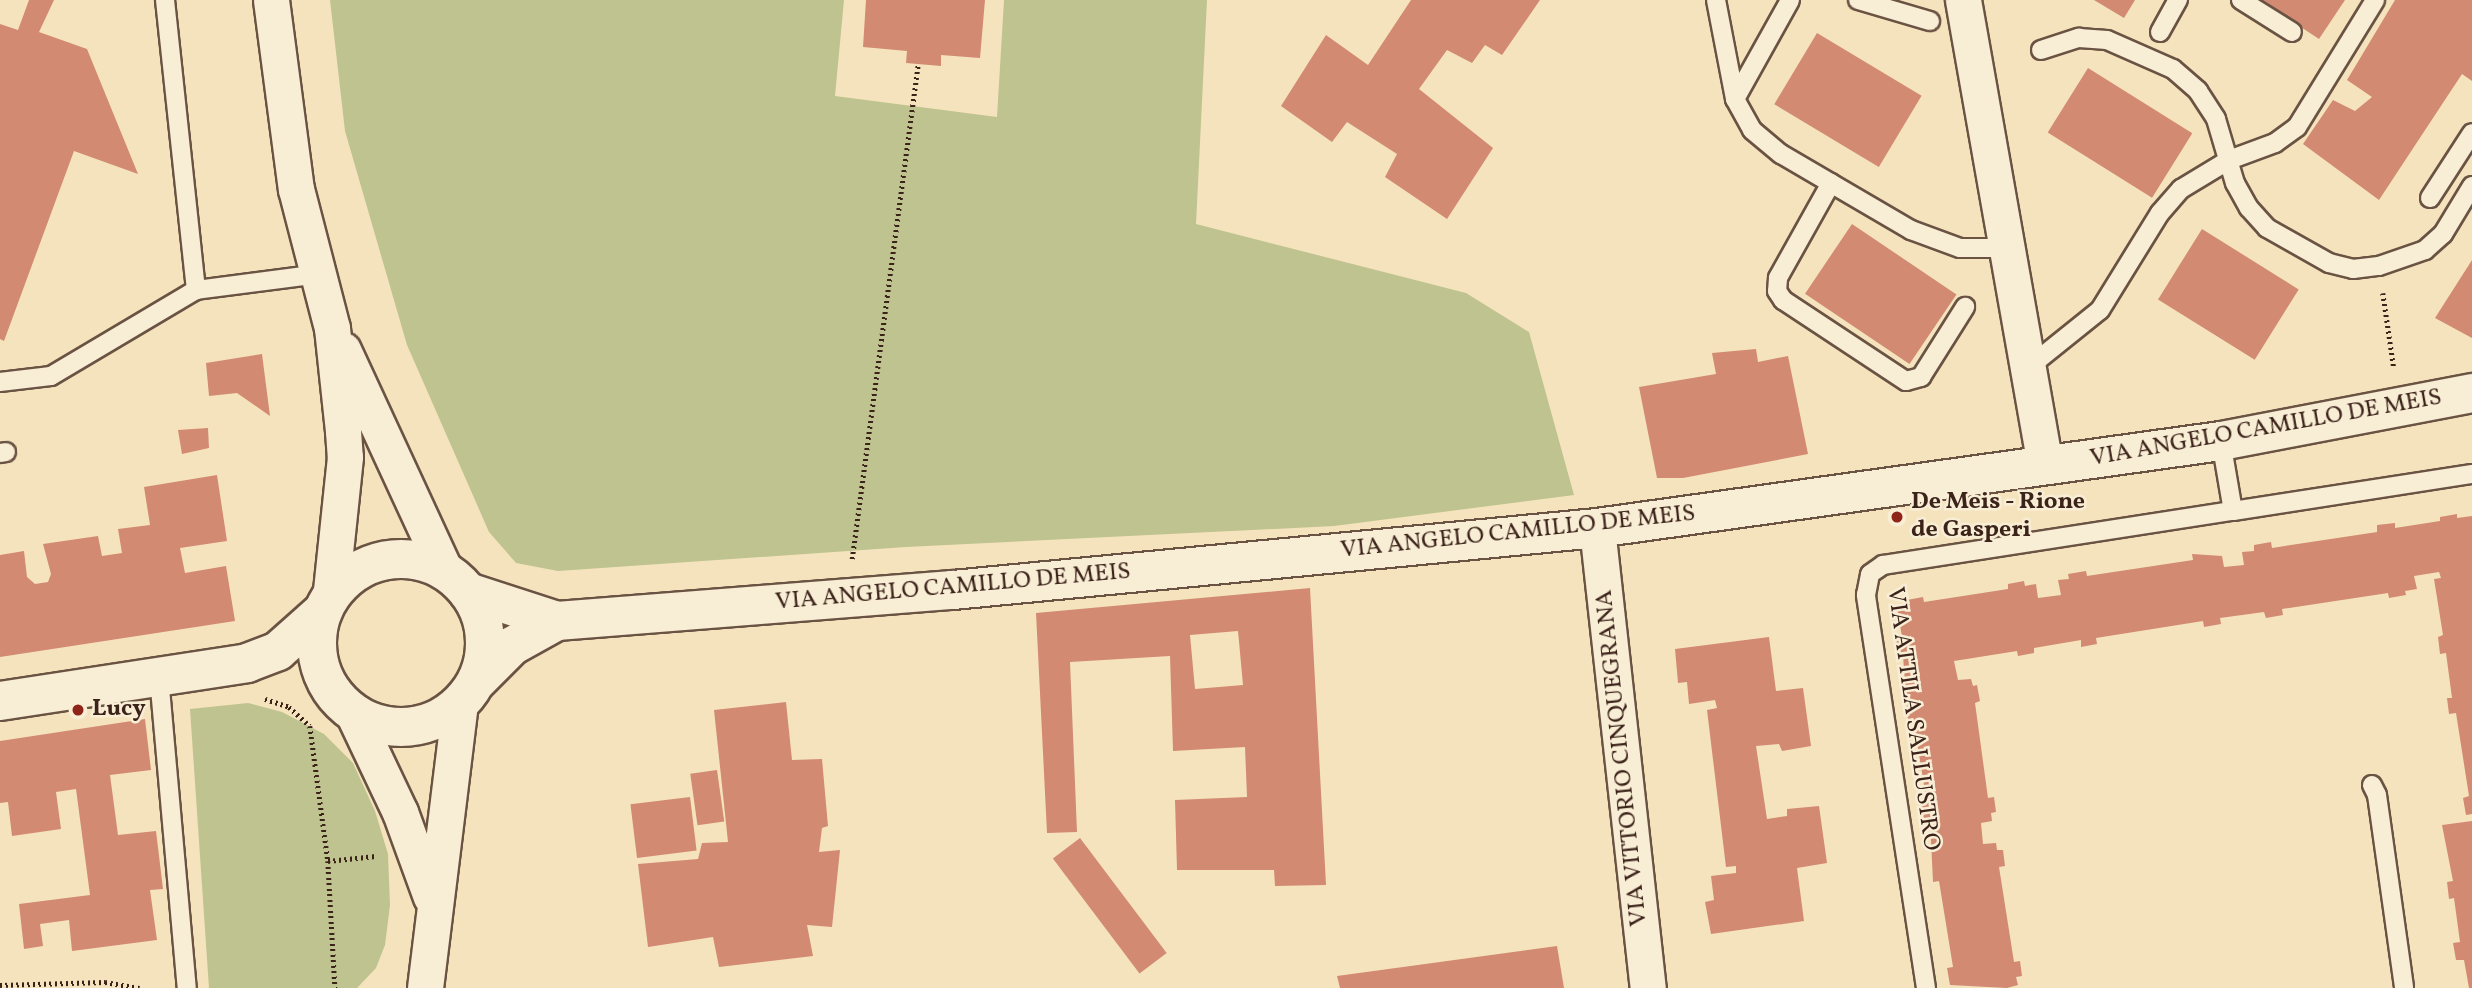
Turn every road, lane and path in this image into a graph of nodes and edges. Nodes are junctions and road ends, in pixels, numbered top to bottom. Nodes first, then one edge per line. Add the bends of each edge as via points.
1 (165, 0) edge
2 (271, 0) edge
3 (1716, 0) edge
4 (1790, 0) edge
5 (1858, 0) edge
6 (1963, 0) edge
7 (2178, 0) edge
8 (2241, 0) edge
9 (2375, 0) edge
10 (1930, 21) dead end
11 (2160, 32) dead end
12 (2292, 32) dead end
13 (2041, 50) dead end
14 (918, 64) dead end
15 (1735, 99) junction
16 (2472, 133) edge
17 (2229, 160) junction
18 (1831, 183) junction
19 (2472, 186) edge
20 (2430, 198) dead end
21 (2007, 248) junction
22 (320, 274) junction
23 (196, 290) junction
24 (1965, 307) dead end
25 (2388, 325) dead end
26 (332, 328) junction
27 (2392, 358) dead end
28 (2029, 367) junction
29 (0, 382) edge
30 (2472, 393) edge
31 (2221, 441) junction
32 (2045, 466) junction
33 (2472, 474) edge
34 (2233, 511) junction
35 (1597, 528) junction
36 (852, 564) dead end
37 (457, 582) junction
38 (327, 605) junction
39 (557, 621) junction
40 (247, 663) junction
41 (159, 677) junction
42 (468, 692) junction
43 (260, 698) dead end
44 (0, 701) edge
45 (342, 701) junction
46 (2372, 785) dead end
47 (388, 854) dead end
48 (328, 861) junction
49 (433, 904) junction
50 (0, 985) edge
51 (139, 988) edge
52 (187, 988) edge
53 (335, 988) edge
54 (425, 988) edge
55 (1648, 988) edge
56 (1926, 988) edge
57 (2404, 988) edge

1 - 23 lane
2 - 22 street via 296,189
3 - 15 lane
4 - 15 lane
5 - 10 lane
6 - 21 street
7 - 11 lane
8 - 12 lane
9 - 17 lane via 2297,127 2274,143
13 - 17 lane via 2079,38 2107,40 2173,69 2198,92 2216,119
14 - 36 path
15 - 18 lane via 1752,130 1781,154
16 - 20 lane
17 - 19 lane via 2249,208 2267,228 2329,263 2353,269 2386,265 2425,250 2443,234
17 - 28 lane via 2181,188 2101,310
18 - 21 lane via 1937,242 1960,248
18 - 24 lane via 1778,278 1777,291 1783,300 1906,381 1921,377
21 - 28 street
22 - 23 lane
22 - 26 street
23 - 29 lane via 51,376
25 - 27 path
26 - 37 street
26 - 38 street via 345,457
28 - 32 street
30 - 31 street, VIA ANGELO CAMILLO DE MEIS
31 - 32 street, VIA ANGELO CAMILLO DE MEIS
31 - 34 lane
32 - 35 street, VIA ANGELO CAMILLO DE MEIS
33 - 34 lane, VIA ATTILA SALLUSTRO
34 - 56 lane, VIA ATTILA SALLUSTRO via 1883,565 1870,574 1866,595
35 - 39 street, VIA ANGELO CAMILLO DE MEIS via 953,590
35 - 55 street, VIA VITTORIO CINQUEGRANA
37 - 38 street, VIA ANGELO CAMILLO DE MEIS via 412,560 378,563 348,577
37 - 39 street, VIA ANGELO CAMILLO DE MEIS
37 - 42 street via 485,635
38 - 40 street, VIA ANGELO CAMILLO DE MEIS via 278,651
38 - 45 street via 318,658
39 - 42 street, VIA ANGELO CAMILLO DE MEIS via 512,646
40 - 41 street, VIA ANGELO CAMILLO DE MEIS
40 - 45 street, VIA ANGELO CAMILLO DE MEIS
41 - 44 street, VIA ANGELO CAMILLO DE MEIS
41 - 52 lane
42 - 45 street, VIA ANGELO CAMILLO DE MEIS via 435,721 406,728 376,724
42 - 49 street
43 - 48 path via 289,707 310,726
45 - 49 street via 400,812
46 - 57 lane
47 - 48 path
48 - 53 path
49 - 54 street
50 - 51 path via 105,982

